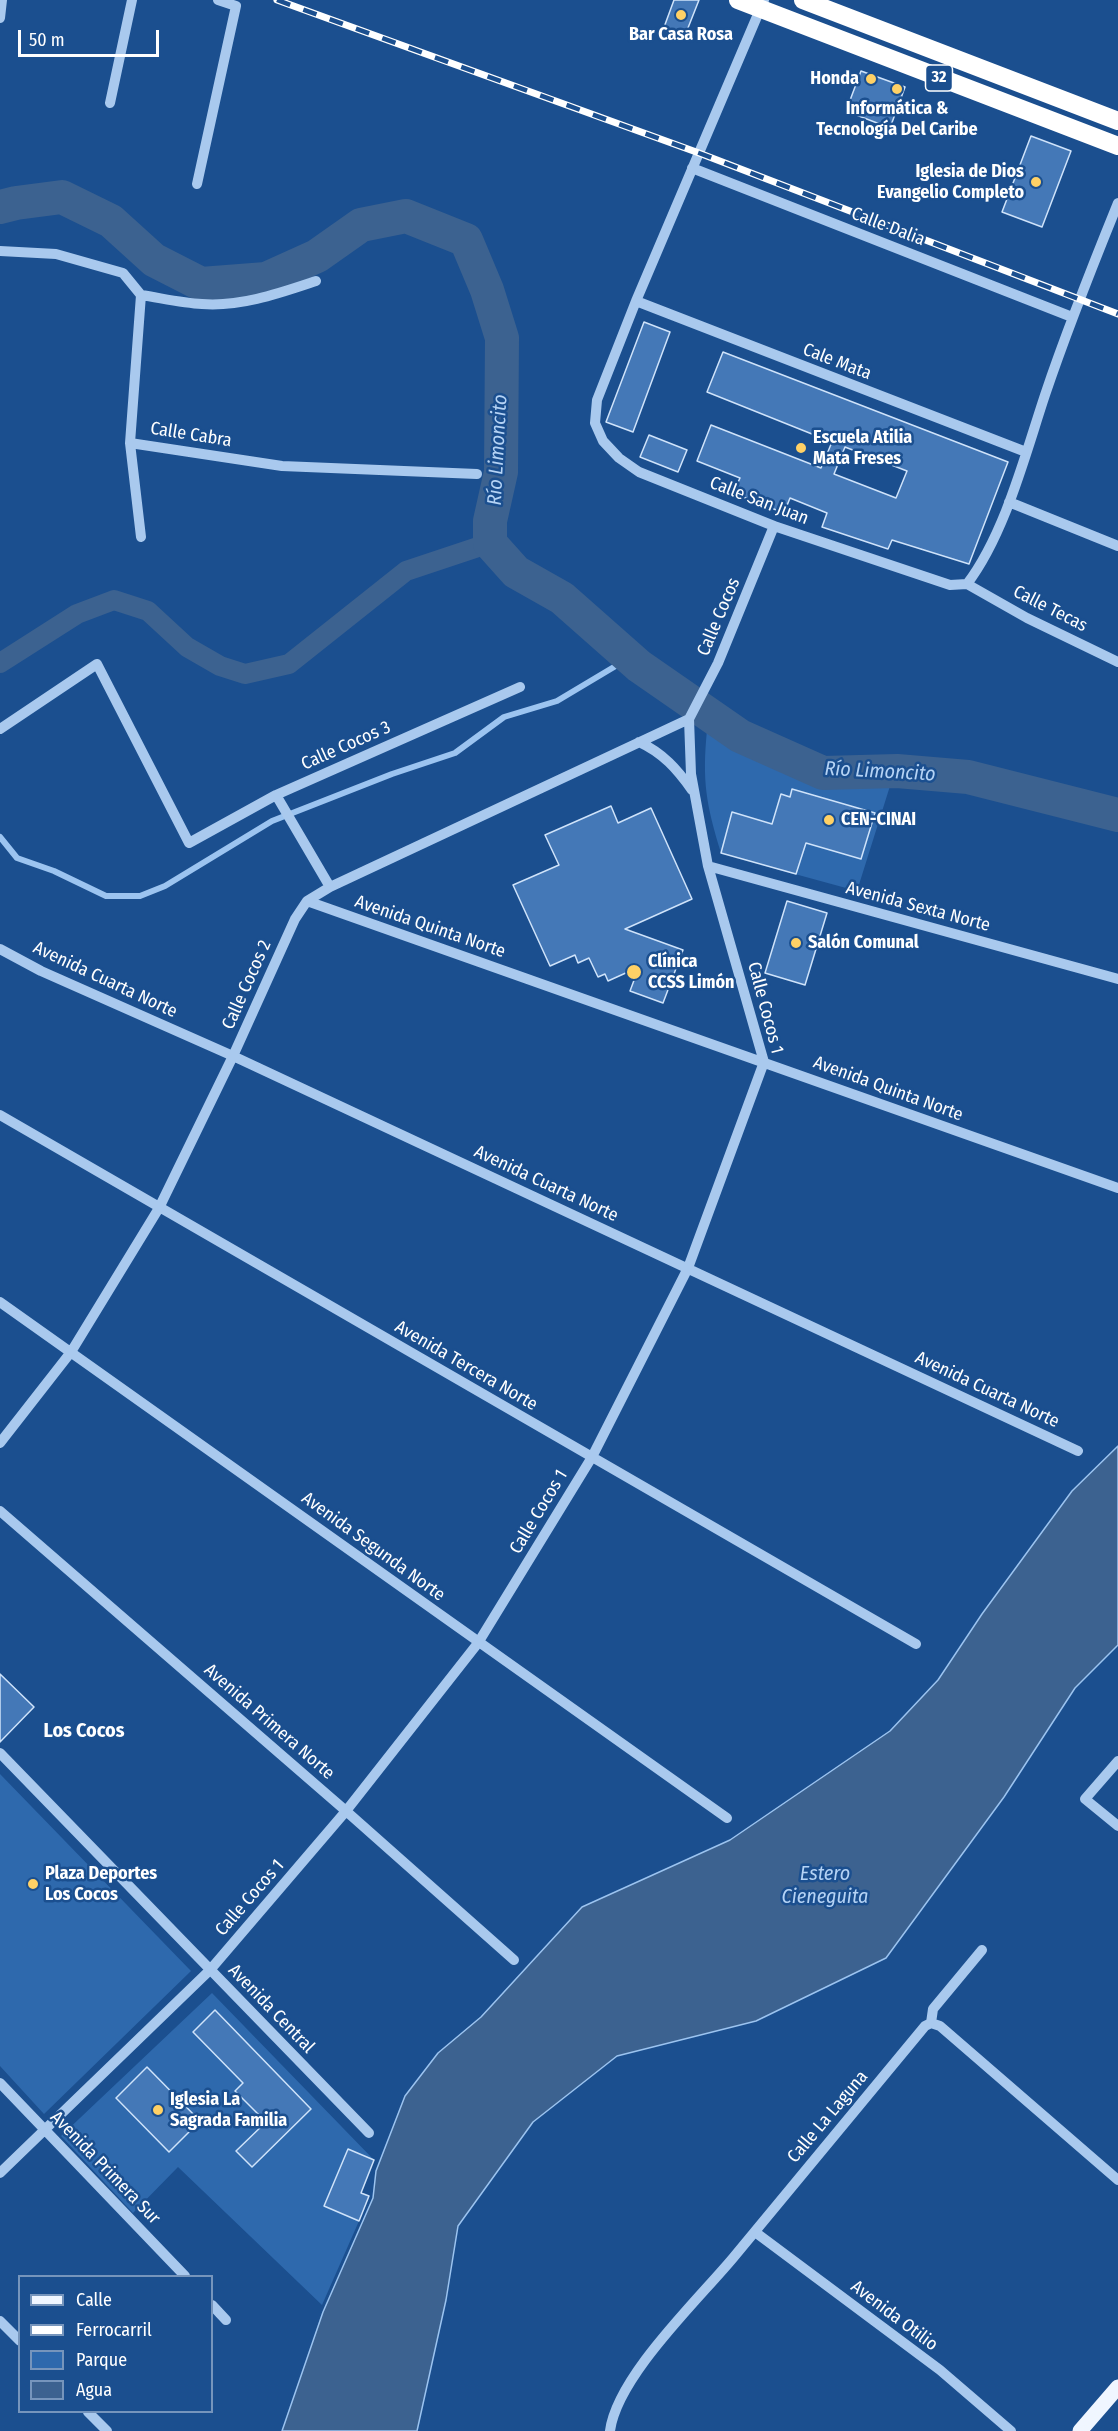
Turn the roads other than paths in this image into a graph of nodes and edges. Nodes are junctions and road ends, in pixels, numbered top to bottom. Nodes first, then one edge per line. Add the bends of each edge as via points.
1 (2, 0) edge
2 (132, 0) edge
3 (218, 0) edge
4 (738, 0) edge
5 (803, 0) edge
6 (762, 4) edge
7 (0, 18) edge
8 (110, 103) dead end
9 (1118, 121) edge
10 (1118, 146) edge
11 (692, 168) junction
12 (197, 184) dead end
13 (1118, 203) edge
14 (0, 251) edge
15 (316, 281) dead end
16 (141, 295) junction
17 (636, 301) junction
18 (1072, 317) junction
19 (130, 443) junction
20 (1026, 452) junction
21 (477, 474) dead end
22 (1009, 502) junction
23 (774, 526) junction
24 (141, 537) dead end
25 (1118, 546) edge
26 (967, 584) junction
27 (1118, 662) edge
28 (520, 687) dead end
29 (689, 719) junction
30 (0, 729) edge
31 (639, 742) junction
32 (694, 792) junction
33 (276, 795) junction
34 (708, 866) junction
35 (330, 887) junction
36 (307, 901) junction
37 (0, 949) edge
38 (1118, 979) edge
39 (233, 1056) junction
40 (764, 1062) junction
41 (0, 1115) edge
42 (1118, 1188) edge
43 (159, 1208) junction
44 (688, 1268) junction
45 (0, 1302) edge
46 (71, 1352) junction
47 (0, 1443) edge
48 (1078, 1451) dead end
49 (592, 1457) junction
50 (0, 1511) edge
51 (478, 1643) junction
52 (916, 1644) dead end
53 (0, 1753) edge
54 (1118, 1761) edge
55 (346, 1811) junction
56 (727, 1818) dead end
57 (1118, 1827) edge
58 (981, 1950) dead end
59 (514, 1960) dead end
60 (210, 1970) junction
61 (931, 2023) junction
62 (0, 2083) edge
63 (45, 2129) junction
64 (369, 2133) dead end
65 (0, 2173) edge
66 (1118, 2180) edge
67 (755, 2232) junction
68 (183, 2275) edge
69 (213, 2306) edge
70 (226, 2320) dead end
71 (0, 2321) edge
72 (18, 2339) edge
73 (1118, 2387) edge
74 (89, 2413) edge
75 (107, 2431) edge
76 (610, 2431) edge
77 (1011, 2431) edge
78 (1080, 2431) edge

1 - 7 street
2 - 8 street
3 - 12 street via 236,6
4 - 6 highway, 32
5 - 9 highway, 32
6 - 10 highway, 32
6 - 11 street, Calle San Juan
11 - 17 street, Calle San Juan
11 - 18 street, Calle Dalia
13 - 18 street
14 - 16 street via 56,254 123,273
15 - 16 street via 236,303 202,304
16 - 19 street, Calle Cabra
17 - 20 street, Cale Mata
17 - 23 street, Calle San Juan via 597,400 596,423 603,441 639,472
18 - 20 street
19 - 21 street, Calle Cabra via 282,466
19 - 24 street
20 - 22 street
22 - 25 street
22 - 26 street via 981,567
23 - 26 street, Calle San Juan via 950,585
23 - 29 street, Calle Cocos via 718,663
26 - 27 street, Calle Tecas
28 - 33 street, Calle Cocos 3
29 - 31 street, Calle Cocos 2
29 - 32 street, Calle Cocos 1
30 - 33 street, Calle Cocos 3 via 97,664 189,843
31 - 32 street via 655,749 673,765
31 - 35 street, Calle Cocos 2
32 - 34 street, Calle Cocos 1
33 - 35 street
34 - 38 street, Avenida Sexta Norte
34 - 40 street, Calle Cocos 1
35 - 36 street, Calle Cocos 2
36 - 39 street, Calle Cocos 2 via 295,919
36 - 40 street, Avenida Quinta Norte
37 - 39 street, Avenida Cuarta Norte
39 - 43 street, Calle Cocos 2
39 - 44 street, Avenida Cuarta Norte
40 - 42 street, Avenida Quinta Norte
40 - 44 street, Calle Cocos 1
41 - 43 street, Avenida Tercera Norte
43 - 46 street, Calle Cocos 2
43 - 49 street, Avenida Tercera Norte
44 - 48 street, Avenida Cuarta Norte
44 - 49 street, Calle Cocos 1
45 - 46 street, Avenida Segunda Norte
46 - 47 street, Calle Cocos 2
46 - 51 street, Avenida Segunda Norte
49 - 51 street, Calle Cocos 1
49 - 52 street, Avenida Tercera Norte
50 - 55 street, Avenida Primera Norte
51 - 55 street, Calle Cocos 1
51 - 56 street, Avenida Segunda Norte
53 - 60 street, Avenida Central
54 - 57 street via 1085,1799
55 - 59 street, Avenida Primera Norte
55 - 60 street, Calle Cocos 1
58 - 61 street via 933,2008
60 - 63 street, Calle Cocos 1
60 - 64 street, Avenida Central
61 - 66 street via 940,2026
61 - 67 street, Calle La Laguna
62 - 63 street, Avenida Primera Sur
63 - 65 street, Calle Cocos 1
63 - 68 street, Avenida Primera Sur
67 - 76 street, Calle La Laguna via 662,2338 612,2414
67 - 77 street, Avenida Otilio via 940,2370
69 - 70 street
71 - 72 street
73 - 78 main road
74 - 75 street

